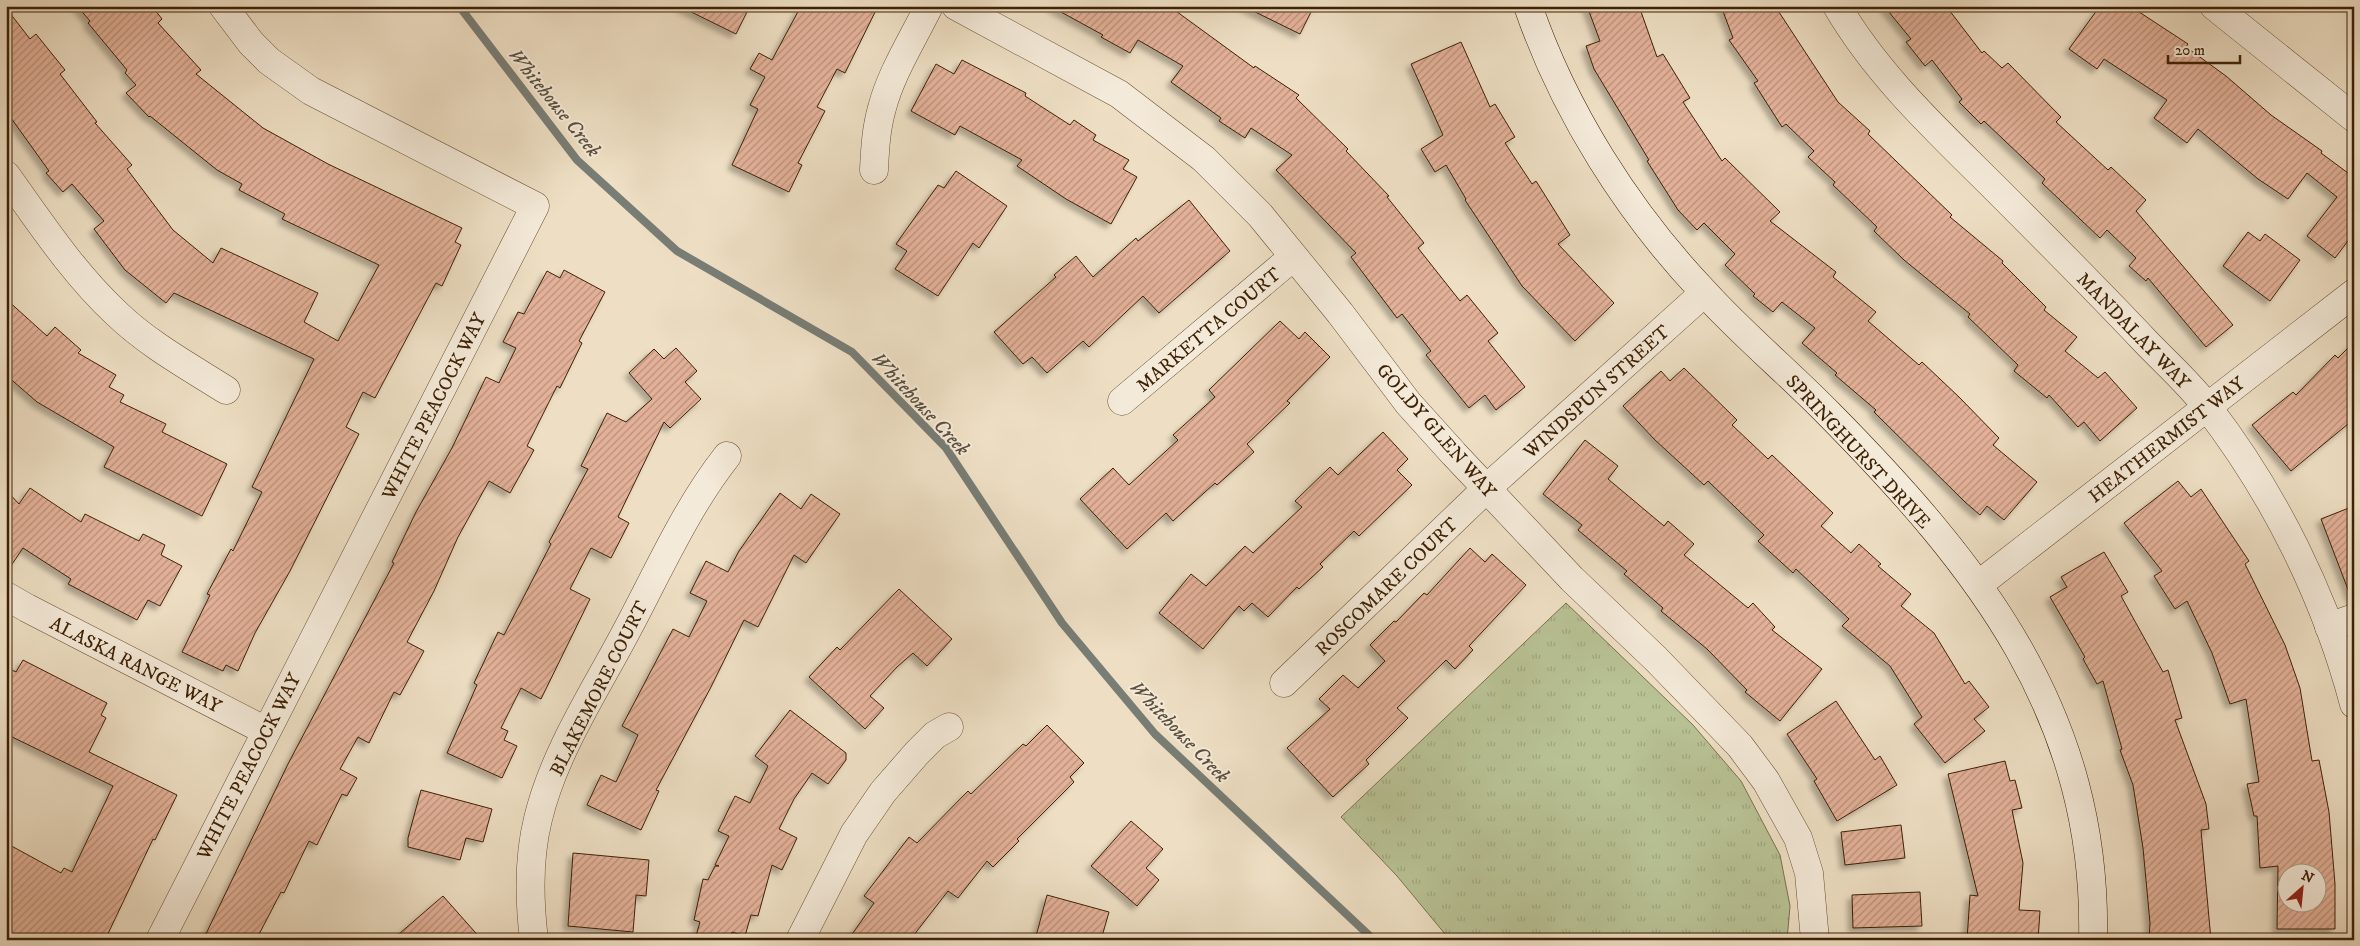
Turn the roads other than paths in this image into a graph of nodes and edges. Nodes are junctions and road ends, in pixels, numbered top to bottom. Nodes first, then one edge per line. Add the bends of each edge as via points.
1 (223, 6) edge
2 (929, 6) edge
3 (956, 6) edge
4 (1528, 6) edge
5 (1837, 6) edge
6 (2214, 6) edge
7 (2354, 118) edge
8 (874, 170) dead end
9 (6, 175) edge
10 (1293, 257) junction
11 (1704, 293) junction
12 (2354, 293) edge
13 (226, 390) dead end
14 (1122, 401) dead end
15 (2207, 407) junction
16 (727, 456) dead end
17 (1487, 488) junction
18 (1978, 585) junction
19 (6, 596) edge
20 (2342, 623) edge
21 (1284, 683) dead end
22 (2354, 704) edge
23 (949, 728) dead end
24 (266, 732) junction
25 (160, 940) edge
26 (534, 940) edge
27 (800, 940) edge
28 (1815, 940) edge
29 (2093, 940) edge

1 - 24 street, WHITE PEACOCK WAY via 269,61 311,91 535,206
2 - 8 street via 882,106
3 - 10 street, GOLDY GLEN WAY via 1120,94 1204,158 1260,215
4 - 11 street, SPRINGHURST DRIVE via 1554,69 1612,174 1646,223
5 - 15 street, MANDALAY WAY via 1878,66 1914,106 2102,295
6 - 7 street
9 - 13 street via 63,254 117,315 160,348
10 - 14 street, MARKETTA COURT
10 - 17 street, GOLDY GLEN WAY via 1408,402
11 - 17 street, WINDSPUN STREET
11 - 18 street, SPRINGHURST DRIVE via 1828,412 1883,470
12 - 15 street, HEATHERMIST WAY
15 - 18 street, HEATHERMIST WAY
15 - 20 street, MANDALAY WAY via 2253,473
16 - 26 street, BLAKEMORE COURT via 696,500 566,746 545,794 536,829 531,872
17 - 21 street, ROSCOMARE COURT
17 - 28 street, GOLDY GLEN WAY via 1740,746 1766,781 1798,838 1809,874
18 - 29 street, SPRINGHURST DRIVE via 2010,630 2038,681 2061,735 2084,818 2092,875
19 - 24 street, ALASKA RANGE WAY
20 - 22 street, MANDALAY WAY
23 - 27 street via 935,735 883,792 854,834
24 - 25 street, WHITE PEACOCK WAY

